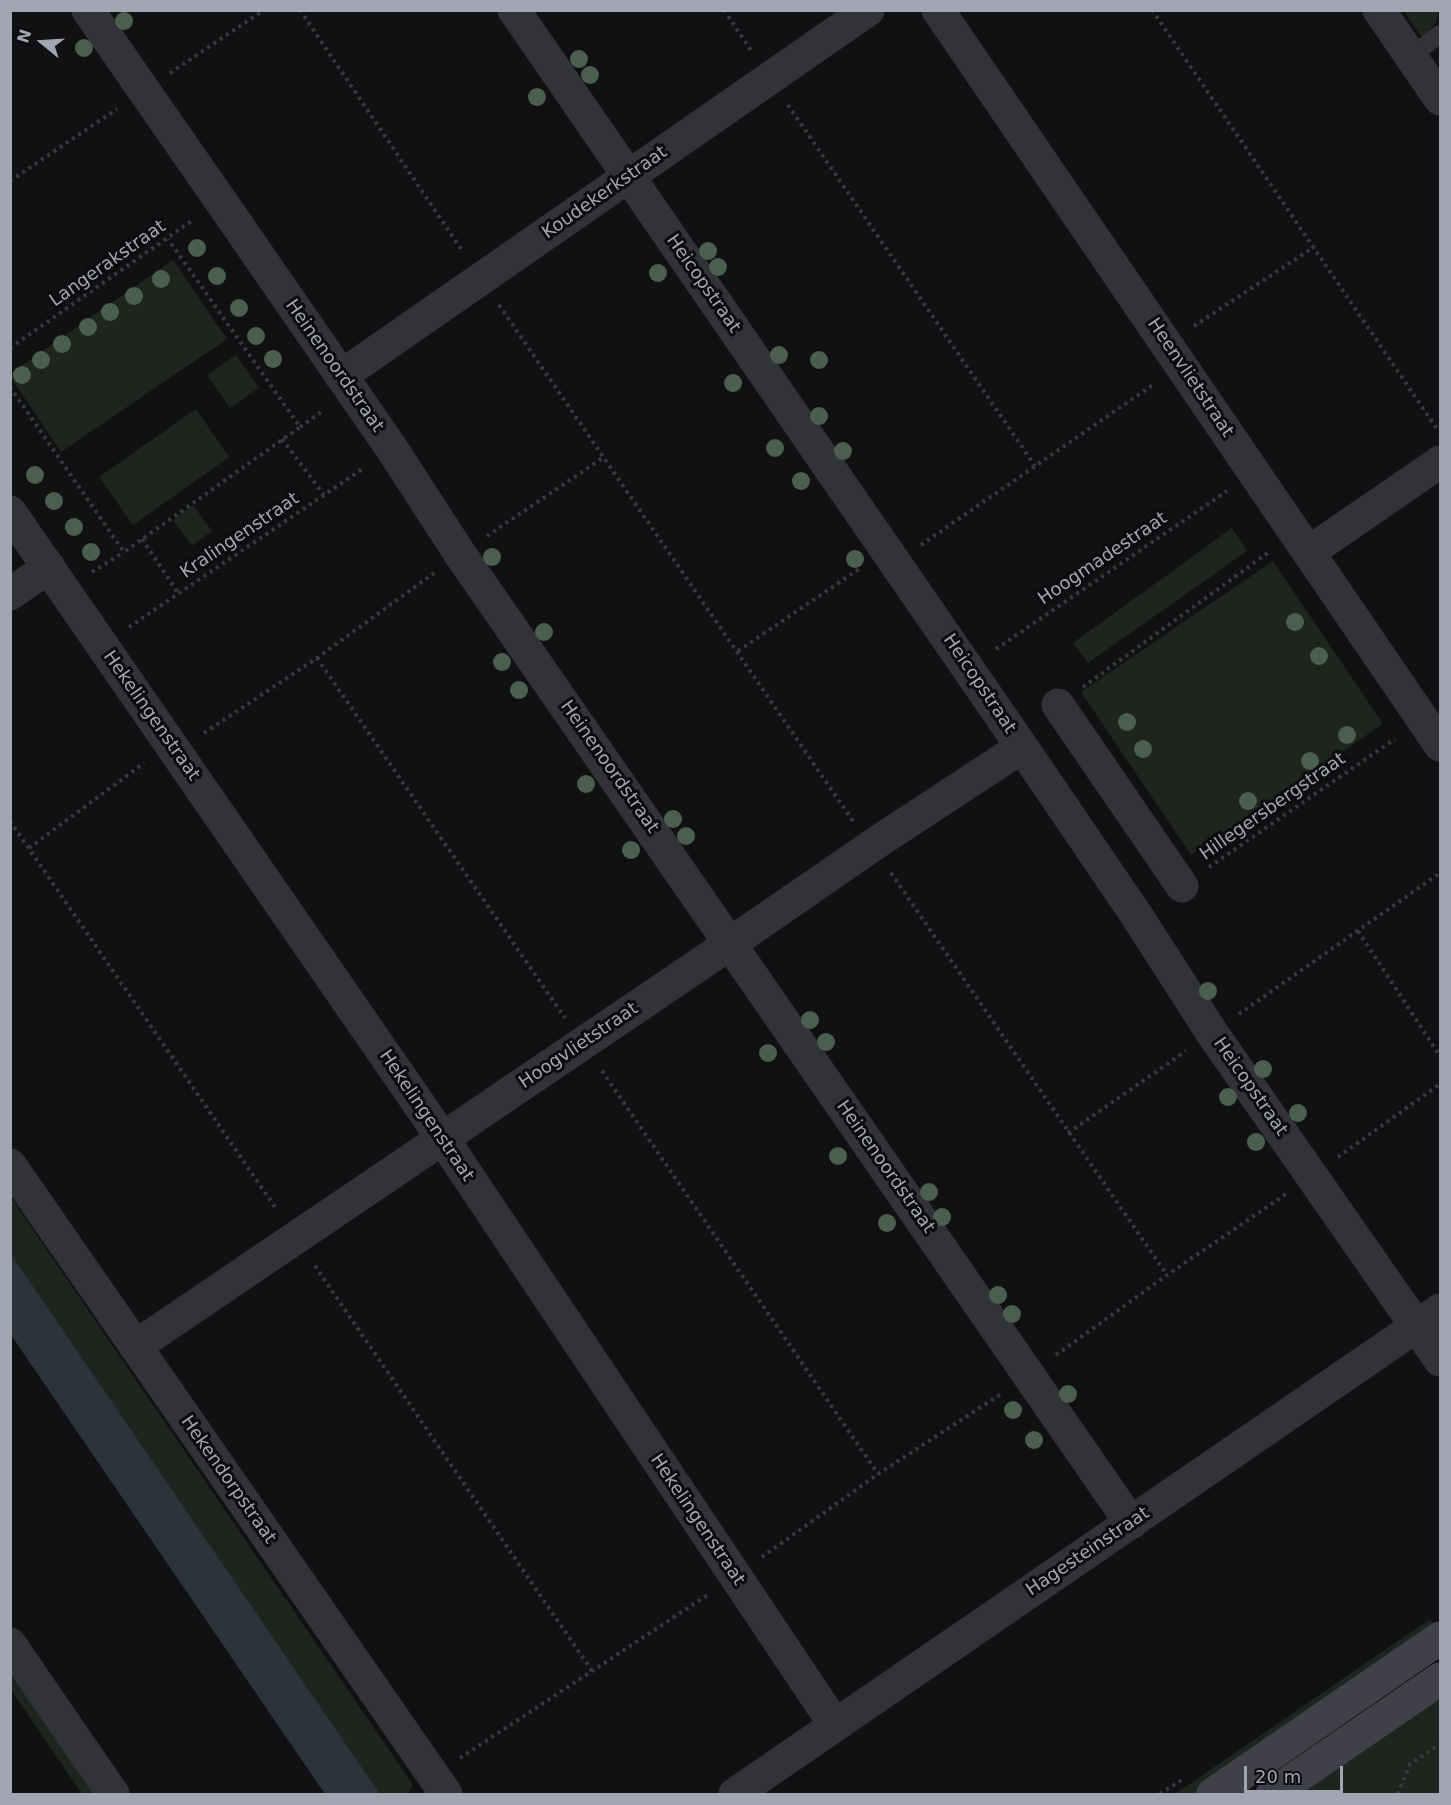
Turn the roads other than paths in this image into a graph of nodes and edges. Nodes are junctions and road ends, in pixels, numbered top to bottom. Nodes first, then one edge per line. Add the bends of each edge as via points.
1 (88, 10) edge
2 (514, 10) edge
3 (868, 10) edge
4 (938, 10) edge
5 (1379, 10) edge
6 (1440, 34) edge
7 (1410, 57) junction
8 (1440, 99) edge
9 (628, 177) junction
10 (341, 376) junction
11 (1440, 462) edge
12 (10, 512) edge
13 (1300, 540) junction
14 (49, 567) junction
15 (10, 594) edge
16 (1058, 705) road end
17 (1432, 732) edge
18 (1022, 747) junction
19 (1182, 886) road end
20 (731, 943) junction
21 (442, 1139) junction
22 (10, 1165) edge
23 (1429, 1318) edge
24 (136, 1346) junction
25 (1440, 1360) edge
26 (1131, 1523) junction
27 (1440, 1638) edge
28 (10, 1644) edge
29 (1440, 1679) edge
30 (835, 1725) junction
31 (442, 1790) edge
32 (113, 1794) edge
33 (735, 1794) edge
34 (1213, 1794) edge
35 (1272, 1794) edge

1 - 10 street, Heinenoordstraat
2 - 9 street, Heicopstraat
3 - 9 street, Koudekerkstraat
4 - 13 street, Heenvlietstraat
5 - 7 street
6 - 7 lane
7 - 8 street
9 - 10 street, Koudekerkstraat
9 - 18 street, Heicopstraat
10 - 20 street, Heinenoordstraat
11 - 13 street
12 - 14 street, Hekelingenstraat
13 - 17 street, Heenvlietstraat
14 - 15 street
14 - 21 street, Hekelingenstraat
16 - 19 street
18 - 20 street, Hoogvlietstraat
18 - 23 street, Heicopstraat via 1312,1176
20 - 21 street, Hoogvlietstraat
20 - 26 street, Heinenoordstraat
21 - 24 street, Hoogvlietstraat
21 - 30 street, Hekelingenstraat
22 - 24 street, Hekendorpstraat
23 - 25 street, Heicopstraat
23 - 26 street, Hagesteinstraat
24 - 31 street, Hekendorpstraat
26 - 30 street, Hagesteinstraat
27 - 34 main road
28 - 32 street
29 - 35 main road
30 - 33 street, Hagesteinstraat

